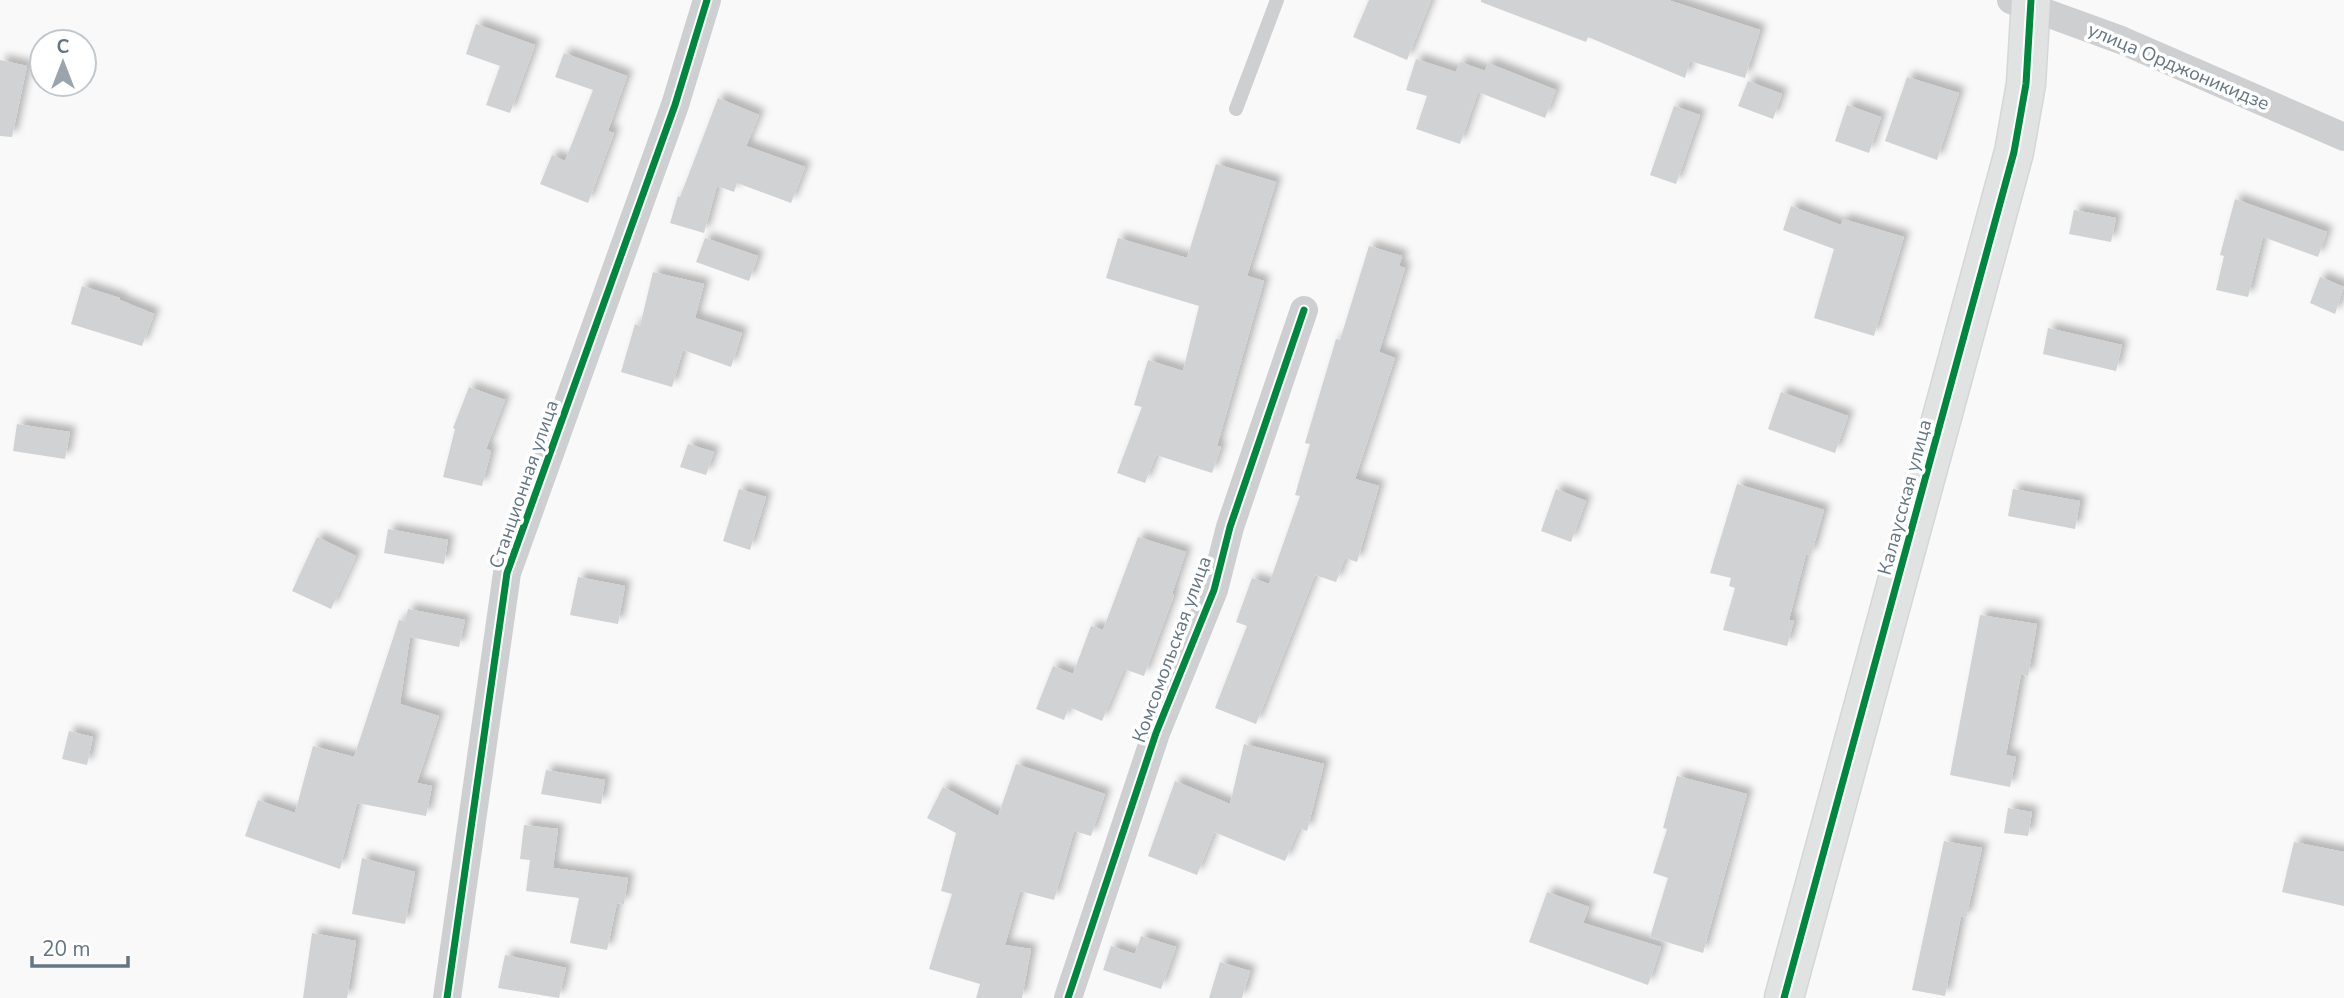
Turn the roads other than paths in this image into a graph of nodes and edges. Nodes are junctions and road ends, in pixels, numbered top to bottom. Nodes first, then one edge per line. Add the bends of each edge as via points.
1 (707, 0) edge
2 (1277, 0) edge
3 (2024, 2) edge
4 (1236, 109) dead end
5 (2344, 137) edge
6 (1304, 310) dead end
7 (447, 998) edge
8 (1068, 998) edge
9 (1784, 998) edge

1 - 7 street, Станционная улица via 675,105 507,573
2 - 4 lane
3 - 5 street, улица Орджоникидзе
3 - 9 street, Калаусская улица via 2026,84 2014,152
6 - 8 street, Комсомольская улица via 1230,527 1214,590 1156,733

